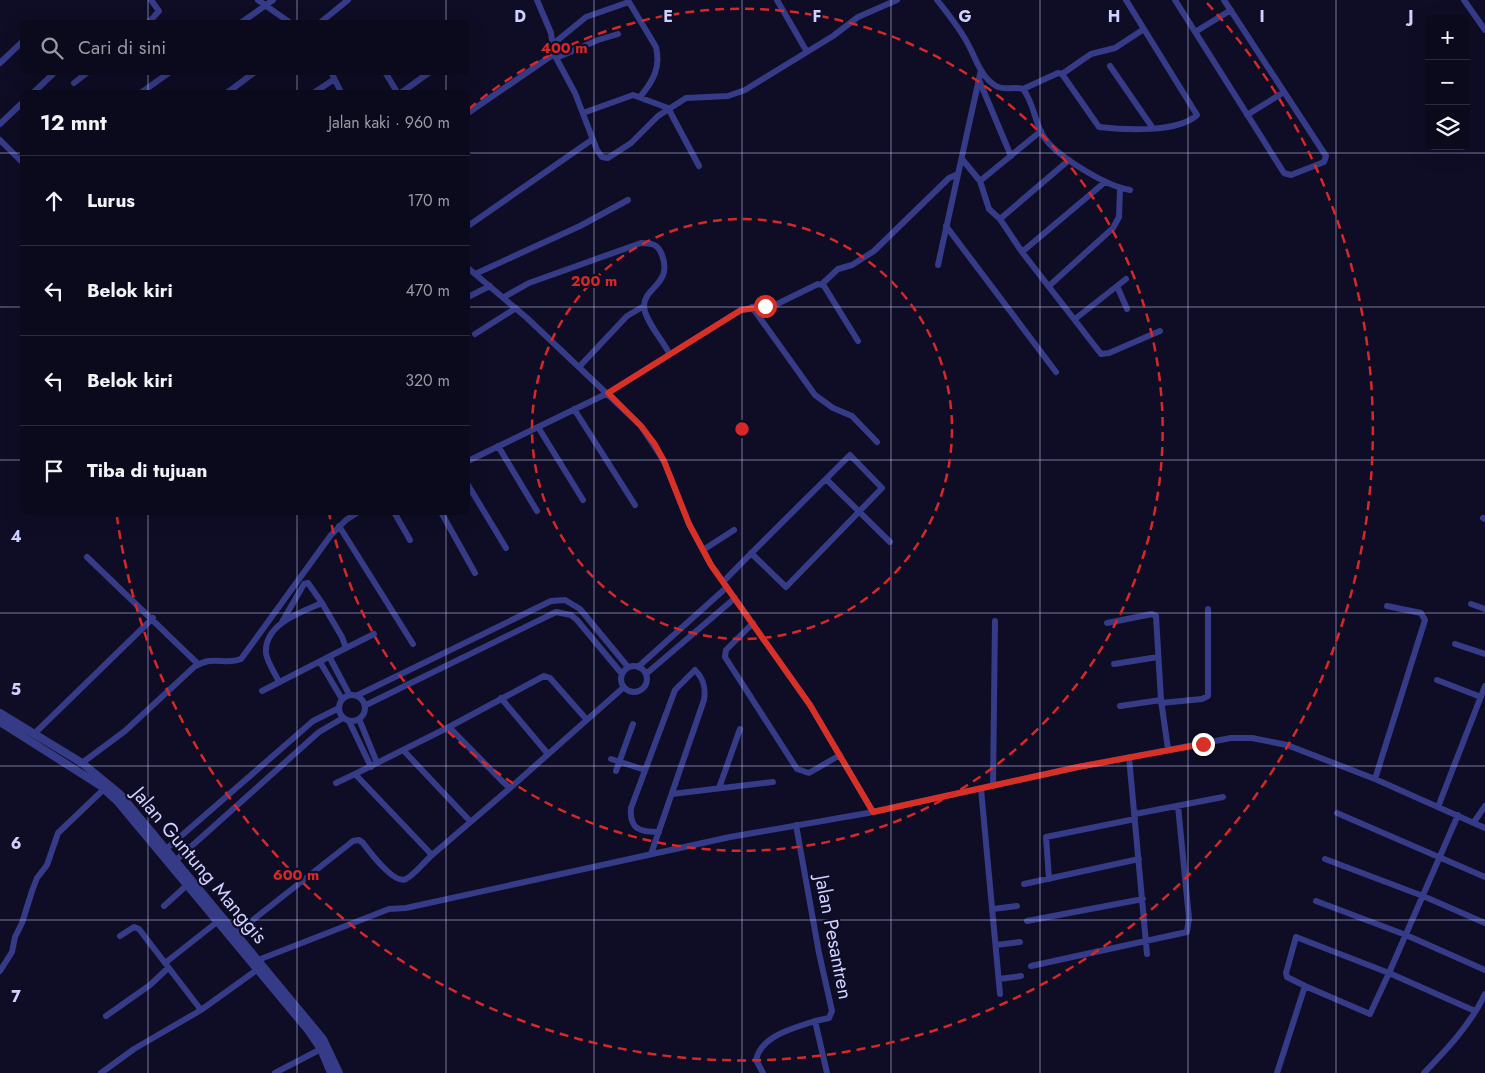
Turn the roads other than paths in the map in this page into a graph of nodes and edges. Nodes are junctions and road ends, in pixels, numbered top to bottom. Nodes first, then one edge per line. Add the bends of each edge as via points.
1 (151, 0) edge
2 (258, 0) edge
3 (273, 0) edge
4 (348, 0) edge
5 (777, 0) edge
6 (897, 0) edge
7 (937, 0) edge
8 (1126, 0) edge
9 (1175, 0) edge
10 (1224, 0) edge
11 (1464, 0) edge
12 (539, 1) edge
13 (266, 6) junction
14 (1231, 10) junction
15 (151, 20) edge
16 (245, 20) edge
17 (286, 20) edge
18 (323, 20) edge
19 (1144, 29) junction
20 (1485, 30) edge
21 (1195, 32) junction
22 (618, 34) dead end
23 (20, 44) edge
24 (553, 44) junction
25 (807, 52) junction
26 (555, 56) junction
27 (0, 64) edge
28 (1110, 66) dead end
29 (981, 70) junction
30 (1062, 74) junction
31 (52, 75) edge
32 (84, 75) edge
33 (166, 75) edge
34 (251, 75) edge
35 (332, 75) edge
36 (387, 75) edge
37 (426, 75) edge
38 (333, 80) junction
39 (979, 80) junction
40 (74, 83) dead end
41 (1023, 89) junction
42 (36, 90) edge
43 (145, 90) edge
44 (231, 90) edge
45 (318, 90) edge
46 (340, 90) edge
47 (396, 90) edge
48 (405, 90) edge
49 (1284, 92) junction
50 (640, 97) junction
51 (20, 105) edge
52 (668, 108) junction
53 (470, 112) edge
54 (583, 113) junction
55 (1248, 115) junction
56 (0, 124) edge
57 (1152, 127) junction
58 (1041, 131) junction
59 (593, 139) junction
60 (0, 140) edge
61 (1011, 156) junction
62 (20, 159) edge
63 (962, 159) junction
64 (1069, 160) junction
65 (699, 166) dead end
66 (958, 174) junction
67 (980, 181) junction
68 (1105, 182) junction
69 (1120, 189) junction
70 (1130, 190) dead end
71 (628, 200) dead end
72 (1000, 219) junction
73 (470, 225) edge
74 (946, 226) junction
75 (1022, 252) junction
76 (938, 265) dead end
77 (470, 270) edge
78 (476, 274) junction
79 (1126, 279) dead end
80 (822, 284) junction
81 (490, 286) junction
82 (1049, 286) junction
83 (1116, 286) junction
84 (470, 296) edge
85 (504, 297) junction
86 (644, 306) junction
87 (752, 307) junction
88 (516, 308) junction
89 (1127, 309) dead end
90 (1074, 320) junction
91 (1160, 331) dead end
92 (475, 334) dead end
93 (858, 341) dead end
94 (670, 353) junction
95 (579, 367) junction
96 (1056, 372) dead end
97 (608, 393) junction
98 (574, 409) junction
99 (538, 427) junction
100 (877, 442) dead end
101 (498, 446) junction
102 (470, 459) edge
103 (826, 479) junction
104 (470, 488) edge
105 (583, 500) dead end
106 (635, 505) dead end
107 (537, 511) dead end
108 (859, 512) junction
109 (354, 515) edge
110 (396, 515) edge
111 (443, 515) edge
112 (339, 526) junction
113 (734, 530) dead end
114 (410, 540) dead end
115 (890, 542) dead end
116 (506, 548) dead end
117 (703, 550) junction
118 (751, 553) junction
119 (87, 557) dead end
120 (475, 573) dead end
121 (725, 584) junction
122 (735, 598) junction
123 (322, 602) junction
124 (1471, 604) dead end
125 (1387, 606) dead end
126 (1208, 609) dead end
127 (1485, 610) edge
128 (153, 618) junction
129 (995, 620) dead end
130 (281, 623) junction
131 (753, 623) junction
132 (1108, 623) dead end
133 (599, 632) junction
134 (676, 633) junction
135 (374, 634) dead end
136 (592, 638) junction
137 (684, 642) junction
138 (413, 644) dead end
139 (1455, 644) dead end
140 (346, 648) junction
141 (1485, 654) edge
142 (1158, 657) junction
143 (330, 658) junction
144 (320, 662) junction
145 (198, 664) junction
146 (1114, 664) dead end
147 (628, 667) junction
148 (638, 667) junction
149 (622, 674) junction
150 (646, 674) junction
151 (1437, 680) dead end
152 (279, 682) junction
153 (1485, 686) edge
154 (624, 687) junction
155 (262, 691) dead end
156 (349, 694) junction
157 (358, 695) junction
158 (1481, 697) junction
159 (501, 698) junction
160 (342, 699) junction
161 (1161, 701) junction
162 (366, 706) junction
163 (1120, 706) dead end
164 (339, 708) junction
165 (0, 713) edge
166 (346, 719) junction
167 (359, 720) junction
168 (587, 720) junction
169 (0, 722) edge
170 (633, 724) dead end
171 (449, 727) junction
172 (740, 729) dead end
173 (35, 732) junction
174 (1168, 750) junction
175 (404, 751) junction
176 (548, 754) junction
177 (840, 755) junction
178 (1129, 757) junction
179 (611, 759) dead end
180 (619, 762) junction
181 (82, 763) junction
182 (378, 763) junction
183 (371, 767) junction
184 (645, 770) junction
185 (616, 771) dead end
186 (355, 774) junction
187 (1374, 779) junction
188 (773, 782) dead end
189 (336, 783) dead end
190 (993, 786) junction
191 (510, 788) junction
192 (719, 788) junction
193 (104, 789) junction
194 (982, 789) junction
195 (672, 794) junction
196 (1223, 797) dead end
197 (1178, 806) junction
198 (1438, 806) junction
199 (1485, 806) edge
200 (873, 812) junction
201 (1338, 813) dead end
202 (1458, 815) junction
203 (1135, 816) junction
204 (470, 821) junction
205 (1474, 822) junction
206 (796, 825) junction
207 (1485, 828) edge
208 (659, 832) junction
209 (165, 850) junction
210 (651, 854) junction
211 (432, 855) junction
212 (1440, 856) junction
213 (1139, 859) junction
214 (1325, 859) dead end
215 (175, 861) junction
216 (1485, 877) edge
217 (1050, 878) junction
218 (1024, 884) dead end
219 (186, 886) junction
220 (1423, 896) junction
221 (1143, 899) junction
222 (1316, 901) dead end
223 (164, 906) dead end
224 (1017, 906) dead end
225 (993, 910) junction
226 (1027, 921) dead end
227 (216, 922) junction
228 (1485, 923) edge
229 (235, 934) junction
230 (1406, 935) junction
231 (120, 936) dead end
232 (1020, 942) dead end
233 (1147, 943) junction
234 (996, 945) junction
235 (1147, 954) dead end
236 (258, 960) junction
237 (166, 966) junction
238 (1031, 966) dead end
239 (258, 970) junction
240 (1485, 970) edge
241 (0, 971) edge
242 (1389, 973) junction
243 (1021, 976) dead end
244 (999, 979) junction
245 (1305, 986) junction
246 (1000, 994) dead end
247 (1485, 994) edge
248 (201, 1010) junction
249 (1475, 1010) junction
250 (106, 1016) dead end
251 (815, 1021) junction
252 (321, 1049) junction
253 (101, 1073) edge
254 (275, 1073) edge
255 (331, 1073) edge
256 (339, 1073) edge
257 (763, 1073) edge
258 (827, 1073) edge
259 (1277, 1073) edge
260 (1424, 1073) edge

1 - 15 street via 159,11
2 - 13 street
3 - 13 street
4 - 18 street
5 - 25 street
6 - 25 street via 858,16
7 - 29 street via 953,20
8 - 19 street
9 - 21 street
10 - 14 street
11 - 20 street
12 - 24 street
13 - 16 street
13 - 17 street
14 - 21 street
14 - 49 street
19 - 30 street via 1115,48 1091,54
19 - 57 street via 1197,115 1179,125
21 - 55 street
22 - 26 street
23 - 27 street
24 - 26 street
24 - 50 street via 586,17 629,2 658,56 656,75
25 - 52 street via 745,90 728,96 691,96
26 - 53 street
26 - 54 street
28 - 57 street
29 - 39 street
29 - 41 street via 995,86
30 - 41 street
30 - 57 street via 1099,127
31 - 42 street
32 - 40 street
33 - 43 street
34 - 44 street
35 - 38 street
36 - 47 street
37 - 48 street
38 - 45 street
38 - 46 street
39 - 61 street
39 - 63 street
41 - 58 street via 1036,112
49 - 55 street
49 - 55 street via 1326,156 1324,162 1286,175
50 - 52 street
50 - 54 street via 627,96
51 - 56 street
52 - 59 street via 631,143 608,158 600,155
52 - 65 street
54 - 59 street
58 - 61 street
58 - 64 street via 1050,146
59 - 73 street
60 - 62 street
61 - 67 street
63 - 66 street
63 - 67 street
64 - 68 street
64 - 72 street
66 - 74 street
66 - 80 street via 942,184 874,251 852,265 838,269
67 - 72 street via 989,209
68 - 69 street
68 - 75 street
69 - 70 street
69 - 82 street via 1119,217 1113,228
71 - 78 street
72 - 75 street
74 - 76 street
74 - 96 street
75 - 82 street
77 - 78 street
78 - 81 street
79 - 83 street
80 - 87 street via 775,305
80 - 93 street
81 - 84 street
81 - 85 street
82 - 90 street
83 - 89 street
83 - 90 street
85 - 86 street via 529,282 641,243 651,243 656,245 666,267
85 - 88 street
86 - 94 street
86 - 95 street via 627,316
87 - 94 street via 741,310
87 - 100 street via 815,395 852,416
88 - 92 street
88 - 95 street
90 - 91 street via 1101,354
94 - 97 street
95 - 97 street
97 - 98 street
97 - 117 street via 654,443
98 - 99 street
98 - 106 street
99 - 101 street
99 - 105 street
101 - 102 street
101 - 107 street
103 - 108 street
103 - 108 street via 850,455 882,488
103 - 118 street
104 - 116 street
108 - 115 street
108 - 118 street via 786,587
109 - 112 street
110 - 114 street
111 - 120 street
112 - 138 street
112 - 145 street via 241,659 229,662 214,659
113 - 117 street
117 - 121 street
118 - 121 street
119 - 128 street
121 - 122 street
121 - 134 street
122 - 131 street
122 - 137 street
123 - 130 street
123 - 130 street via 308,583 304,584
123 - 140 street
124 - 127 street
125 - 187 street via 1421,613 1425,620
126 - 161 street via 1208,696
128 - 145 street
128 - 173 street
129 - 190 street
130 - 152 street via 267,644 266,655
131 - 177 street
131 - 177 street via 726,650 725,657 797,769 809,773
132 - 142 street via 1152,614 1156,616
133 - 136 street
133 - 147 street
133 - 157 street via 580,609 565,600 551,600
134 - 137 street
134 - 148 street
135 - 140 street
136 - 149 street
136 - 162 street via 571,615 551,613
137 - 150 street
139 - 141 street
140 - 143 street
142 - 146 street
142 - 161 street
143 - 144 street
143 - 156 street
144 - 152 street
144 - 160 street
145 - 181 street via 125,730
147 - 148 street
147 - 149 street
148 - 150 street
149 - 154 street
150 - 154 street via 646,683 640,690 631,692
151 - 158 street
152 - 155 street
153 - 158 street
154 - 168 street
156 - 157 street
156 - 160 street
157 - 162 street
158 - 198 street
159 - 168 street via 547,676
159 - 171 street
159 - 176 street
160 - 164 street
161 - 163 street
161 - 174 street
162 - 167 street
164 - 166 street
164 - 209 street via 313,722
165 - 173 street, Jalan Guntung Manggis
166 - 167 street
166 - 183 street
166 - 215 street via 319,732
167 - 182 street
168 - 176 street
169 - 193 street, Jalan Guntung Manggis
170 - 180 street
171 - 175 street
171 - 191 street
172 - 192 street
173 - 181 street, Jalan Guntung Manggis
174 - 178 street
174 - 187 street via 1231,738 1269,740
175 - 182 street
175 - 204 street
176 - 191 street
177 - 200 street
178 - 190 street
178 - 203 street
179 - 180 street
180 - 184 street
180 - 185 street
181 - 209 street, Jalan Guntung Manggis via 120,794
182 - 183 street
183 - 186 street
184 - 195 street via 675,690 696,670 706,691
184 - 208 street via 630,814 640,832
186 - 189 street
186 - 211 street
187 - 198 street
188 - 192 street
190 - 194 street
191 - 204 street
192 - 195 street
193 - 219 street, Jalan Guntung Manggis
193 - 241 street via 58,833 14,937 12,952
194 - 200 street
194 - 225 street
195 - 208 street
196 - 197 street
197 - 203 street
197 - 233 street via 1189,928 1185,934
198 - 202 street
199 - 205 street
200 - 206 street
201 - 212 street
202 - 205 street
202 - 212 street
203 - 213 street
203 - 217 street via 1046,837
204 - 211 street
205 - 207 street
206 - 210 street
206 - 251 street, Jalan Pesantren via 832,1011 829,1018
208 - 210 street
209 - 215 street, Jalan Guntung Manggis
210 - 236 street via 375,912
211 - 229 street via 407,879 400,880 392,876 363,843 353,840
212 - 216 street
212 - 220 street
213 - 217 street
213 - 221 street
214 - 220 street
215 - 229 street, Jalan Guntung Manggis
217 - 218 street
219 - 223 street
219 - 227 street, Jalan Guntung Manggis
220 - 228 street
220 - 230 street
221 - 226 street
221 - 233 street
222 - 230 street
224 - 225 street
225 - 234 street
227 - 237 street
227 - 239 street, Jalan Guntung Manggis
229 - 236 street, Jalan Guntung Manggis
230 - 240 street
230 - 242 street
231 - 237 street via 136,927
232 - 234 street
233 - 235 street
233 - 238 street
234 - 244 street
236 - 256 street, Jalan Guntung Manggis via 323,1039
237 - 248 street
237 - 250 street via 150,985
239 - 248 street
239 - 252 street, Jalan Guntung Manggis
242 - 245 street via 1370,1014
242 - 245 street via 1296,937 1286,973 1287,977
242 - 249 street
243 - 244 street
244 - 246 street
245 - 259 street
247 - 249 street
248 - 253 street via 134,1049
249 - 260 street via 1445,1053
251 - 257 street via 776,1035 766,1045 756,1060
251 - 258 street, Jalan Pesantren
252 - 254 street
252 - 255 street, Jalan Guntung Manggis

